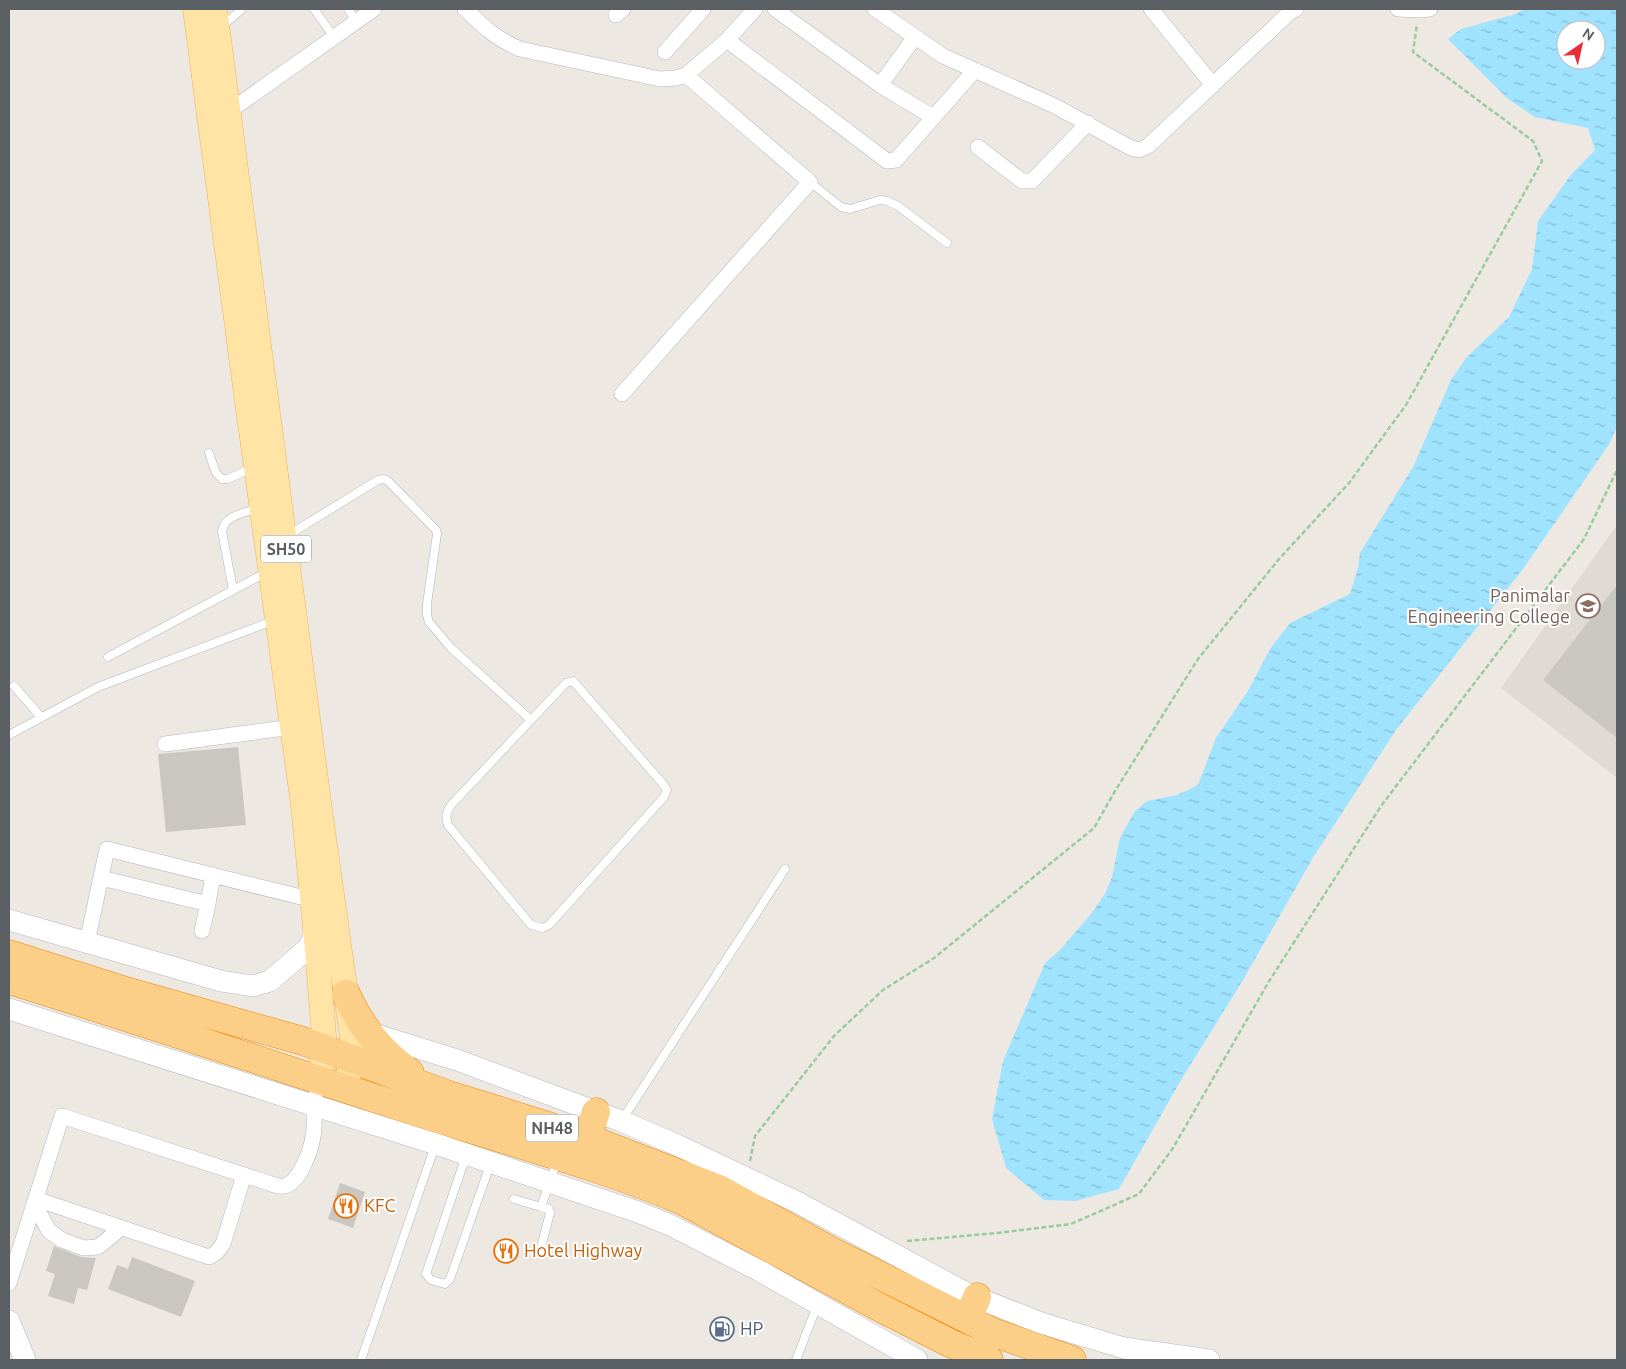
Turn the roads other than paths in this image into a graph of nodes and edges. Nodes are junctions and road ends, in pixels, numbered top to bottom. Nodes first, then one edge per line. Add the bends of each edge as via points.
1 (195, 9) edge
2 (242, 9) edge
3 (314, 9) edge
4 (374, 9) edge
5 (465, 9) edge
6 (703, 9) edge
7 (755, 9) edge
8 (775, 9) edge
9 (875, 9) edge
10 (1151, 9) edge
11 (1296, 9) edge
12 (1398, 9) edge
13 (1425, 10) edge
14 (352, 15) edge
15 (216, 20) edge
16 (334, 37) junction
17 (915, 37) junction
18 (727, 40) junction
19 (666, 52) dead end
20 (974, 70) junction
21 (686, 75) junction
22 (880, 85) junction
23 (1213, 85) junction
24 (933, 117) junction
25 (220, 119) junction
26 (1088, 123) junction
27 (978, 146) dead end
28 (810, 182) junction
29 (947, 243) dead end
30 (622, 394) dead end
31 (209, 453) dead end
32 (256, 466) junction
33 (261, 508) junction
34 (285, 538) junction
35 (270, 570) junction
36 (233, 590) junction
37 (277, 620) junction
38 (108, 657) dead end
39 (14, 686) dead end
40 (41, 718) junction
41 (532, 720) junction
42 (300, 726) junction
43 (9, 735) edge
44 (165, 744) dead end
45 (785, 869) dead end
46 (213, 875) junction
47 (101, 878) junction
48 (312, 900) junction
49 (208, 904) junction
50 (9, 920) edge
51 (315, 926) junction
52 (202, 931) dead end
53 (87, 942) junction
54 (9, 954) edge
55 (9, 980) edge
56 (346, 994) junction
57 (9, 1008) edge
58 (367, 1032) junction
59 (325, 1048) junction
60 (352, 1058) junction
61 (319, 1079) junction
62 (346, 1088) junction
63 (449, 1095) junction
64 (313, 1106) junction
65 (596, 1112) junction
66 (621, 1122) junction
67 (587, 1138) junction
68 (436, 1144) junction
69 (466, 1154) junction
70 (558, 1156) junction
71 (491, 1163) junction
72 (244, 1176) junction
73 (550, 1182) junction
74 (514, 1199) dead end
75 (35, 1201) junction
76 (541, 1206) junction
77 (121, 1228) junction
78 (540, 1250) dead end
79 (9, 1283) edge
80 (818, 1304) junction
81 (972, 1308) junction
82 (9, 1321) edge
83 (25, 1360) edge
84 (361, 1360) edge
85 (796, 1360) edge
86 (915, 1360) edge
87 (989, 1360) edge
88 (1072, 1360) edge
89 (1209, 1360) edge

1 - 25 main road, SH50
2 - 15 lane
3 - 16 lane
4 - 14 street
5 - 21 street via 491,34 520,49 660,79
6 - 19 street
7 - 18 street
8 - 22 street
9 - 17 street
10 - 23 street
11 - 23 street
12 - 13 street
14 - 16 street
15 - 25 main road, SH50
16 - 25 street
17 - 20 street via 943,56
17 - 22 street
18 - 21 street
18 - 24 street via 887,161 896,160
20 - 24 street
20 - 26 street
21 - 28 street
22 - 24 street
23 - 26 street via 1148,146 1139,150
25 - 32 main road, SH50
25 - 34 main road, SH50
26 - 27 street via 1032,181 1022,181
28 - 29 lane via 841,207 850,209 887,201
28 - 30 street
31 - 32 lane via 216,473 222,479
32 - 33 main road, SH50
33 - 35 main road, SH50
33 - 36 lane via 227,520 223,525
34 - 41 lane via 378,480 388,481 436,530 427,615 429,622 451,648
34 - 42 main road, SH50
35 - 36 lane
35 - 37 main road, SH50
36 - 38 lane
37 - 40 lane via 98,687
37 - 42 main road, SH50
39 - 40 lane
40 - 43 lane
41 - 41 lane via 452,804 446,818 448,825 531,925 543,928 664,797 666,790 573,681 566,683
42 - 44 street
42 - 48 main road, SH50
42 - 56 main road, SH50
45 - 66 lane
46 - 47 street via 107,849
46 - 48 street
46 - 49 street
47 - 49 street
47 - 53 street
48 - 51 main road, SH50
49 - 52 street
50 - 53 street
51 - 53 street via 313,940 307,950 270,981 253,986 221,981
51 - 59 main road, SH50
54 - 59 highway, NH48
55 - 61 highway, NH48
56 - 58 highway
56 - 60 main road, SH50 via 354,1044
57 - 64 street
58 - 63 highway via 398,1064
58 - 65 street via 457,1060
59 - 60 highway, NH48
59 - 61 main road, SH50
60 - 62 main road, SH50
60 - 63 highway, NH48
61 - 62 highway, NH48
61 - 64 street
62 - 70 highway, NH48
63 - 67 highway, NH48
64 - 68 street
64 - 72 street via 314,1136 302,1169 292,1182 278,1186
65 - 66 street
65 - 67 highway
66 - 81 street via 797,1202 874,1244
67 - 81 highway, NH48 via 719,1189 831,1251
68 - 69 street
68 - 84 lane
69 - 71 street
69 - 71 lane via 426,1274 431,1280 445,1284 450,1279
70 - 73 lane
70 - 87 highway, NH48 via 681,1200 879,1307
71 - 73 street
72 - 75 street via 62,1116
72 - 77 street via 224,1241 214,1255 203,1256
73 - 76 lane
73 - 80 street via 670,1225
74 - 76 lane
75 - 77 street
75 - 77 street via 49,1231 84,1248 98,1247
75 - 79 street
76 - 78 lane via 549,1209 550,1213
80 - 85 lane
80 - 86 street
81 - 88 highway, NH48 via 995,1334
81 - 89 street via 1041,1323 1124,1348
82 - 83 street

